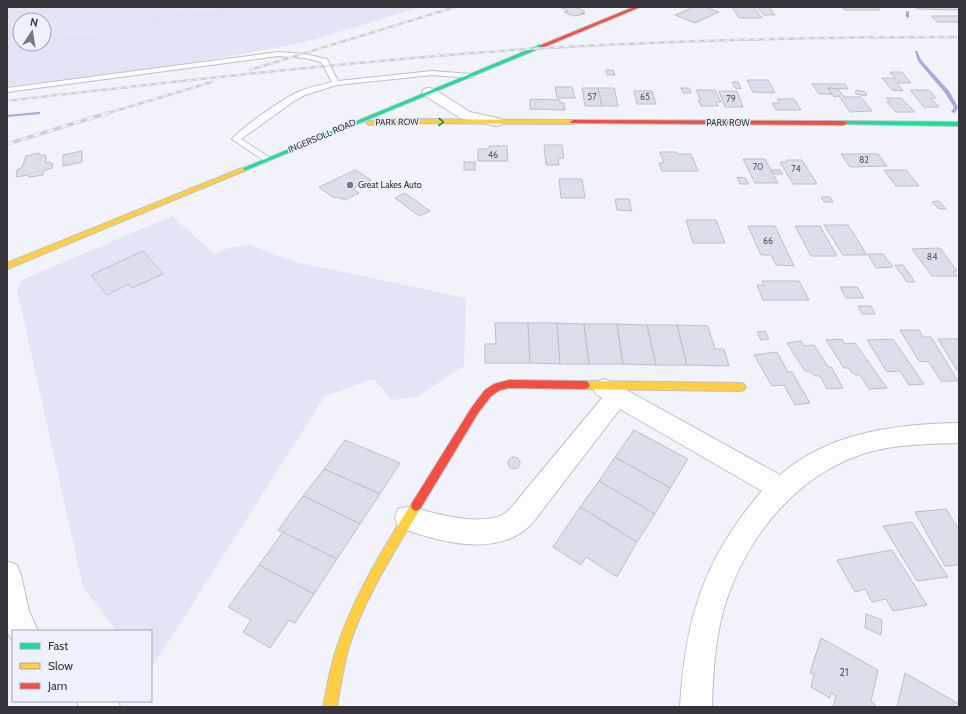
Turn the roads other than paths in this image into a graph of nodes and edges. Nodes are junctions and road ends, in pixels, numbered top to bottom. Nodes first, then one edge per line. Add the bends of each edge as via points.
1 (638, 7) edge
2 (470, 76) junction
3 (336, 83) junction
4 (7, 90) edge
5 (429, 92) junction
6 (496, 122) junction
7 (959, 124) edge
8 (346, 126) junction
9 (266, 160) junction
10 (7, 266) edge
11 (741, 388) dead end
12 (608, 391) junction
13 (959, 433) edge
14 (782, 489) junction
15 (408, 518) junction
16 (7, 575) edge
17 (22, 630) edge
18 (95, 702) edge
19 (104, 707) edge
20 (330, 707) edge
21 (696, 707) edge

1 - 2 street, INGERSOLL ROAD
2 - 3 lane via 432,73
2 - 5 street, INGERSOLL ROAD
3 - 4 lane via 324,61 305,56 278,54
3 - 9 lane via 291,99 236,139
5 - 6 street, PARK ROW via 465,115
5 - 8 street, INGERSOLL ROAD
6 - 7 street, PARK ROW
8 -> 6 street, PARK ROW via 395,121
8 - 9 street, INGERSOLL ROAD
9 - 10 street, INGERSOLL ROAD
11 - 12 street
12 - 14 street
12 - 15 street via 509,384 488,393
12 - 15 street via 526,510 512,524 492,530 465,532 432,526
13 - 14 street via 890,438 852,447 826,458
14 - 21 street via 751,522 737,543 718,585 702,640
15 - 20 street via 378,569 347,634 336,670
16 - 17 street via 17,622
18 - 19 street

